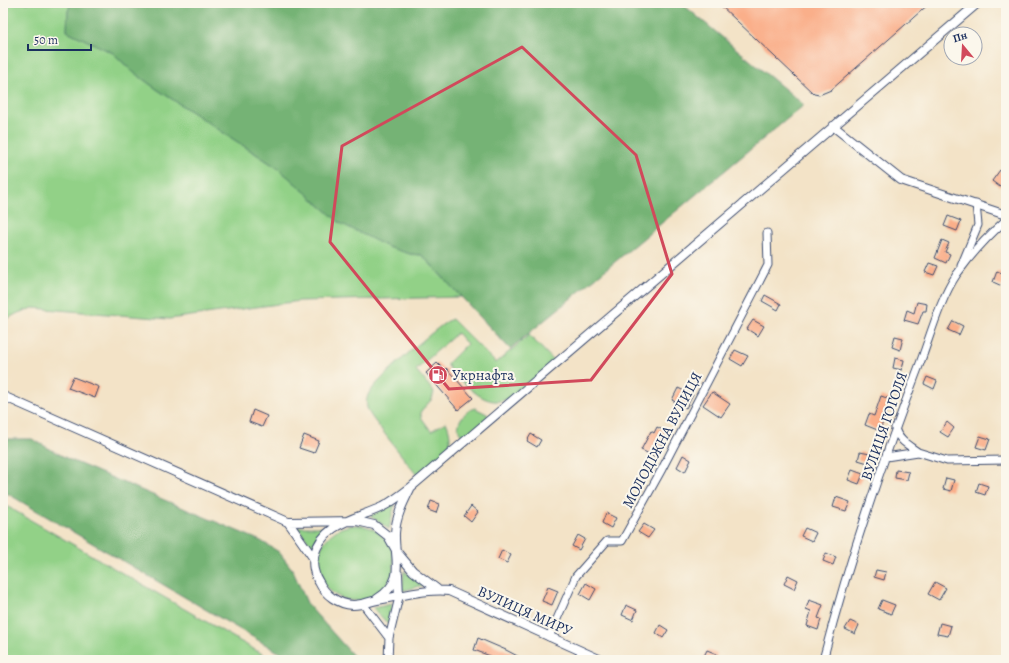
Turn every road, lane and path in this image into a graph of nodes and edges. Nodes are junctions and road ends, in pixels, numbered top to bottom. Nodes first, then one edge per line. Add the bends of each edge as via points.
1 (978, 3) edge
2 (833, 126) junction
3 (976, 204) junction
4 (1006, 215) edge
5 (1006, 220) edge
6 (767, 233) dead end
7 (957, 274) junction
8 (3, 396) edge
9 (895, 428) junction
10 (918, 452) junction
11 (886, 457) junction
12 (1006, 460) edge
13 (410, 488) junction
14 (288, 522) junction
15 (346, 522) junction
16 (397, 552) junction
17 (314, 559) junction
18 (398, 568) junction
19 (438, 589) junction
20 (399, 597) junction
21 (375, 600) junction
22 (363, 604) junction
23 (549, 637) junction
24 (389, 638) junction
25 (388, 660) edge
26 (601, 660) edge
27 (823, 660) edge

1 - 2 street
2 - 3 street via 901,180
2 - 13 street
3 - 4 street
3 - 7 street via 978,225
5 - 7 street, ВУЛИЦЯ ГОГОЛЯ
6 - 23 street, МОЛОДІЖНА ВУЛИЦЯ via 768,265 662,469 622,541 607,541 576,576
7 - 9 street, ВУЛИЦЯ ГОГОЛЯ
8 - 14 street
9 - 10 street via 903,442
9 - 11 street, ВУЛИЦЯ ГОГОЛЯ
10 - 11 street
10 - 12 street via 947,461
11 - 27 street, ВУЛИЦЯ ГОГОЛЯ via 859,536
13 - 15 street via 384,506
13 - 16 street via 398,513 395,532
14 - 15 street
14 - 17 street
15 - 16 street via 357,521 374,525 388,536
15 - 17 street via 322,537 316,547
16 - 18 street
16 - 19 street via 413,570
17 - 22 street via 314,571 318,581 330,596 351,605
18 - 20 street
18 - 21 street via 389,589
19 - 20 street
19 - 23 street, ВУЛИЦЯ МИРУ via 448,591
20 - 21 street
20 - 24 street
21 - 22 street
22 - 24 street
23 - 26 street, ВУЛИЦЯ МИРУ
24 - 25 street

